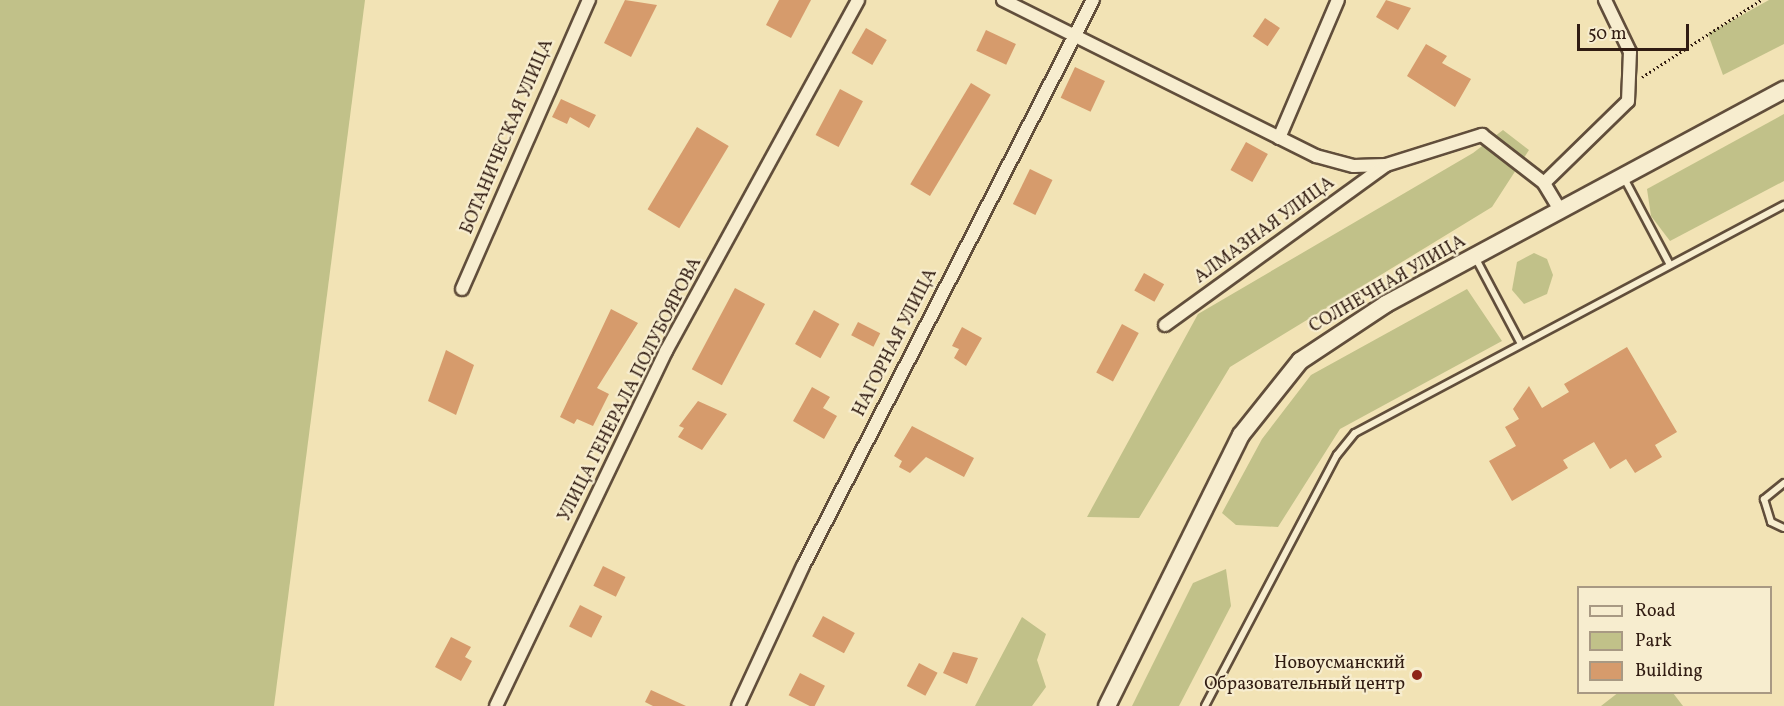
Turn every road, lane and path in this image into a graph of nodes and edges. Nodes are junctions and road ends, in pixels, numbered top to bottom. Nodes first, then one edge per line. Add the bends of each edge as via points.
1 (589, 0) edge
2 (858, 0) edge
3 (1003, 0) edge
4 (1093, 0) edge
5 (1338, 0) edge
6 (1605, 0) edge
7 (1761, 0) edge
8 (1075, 36) junction
9 (1631, 84) junction
10 (1784, 90) edge
11 (1279, 138) junction
12 (1386, 165) junction
13 (1623, 177) junction
14 (1544, 183) junction
15 (1784, 205) edge
16 (1560, 210) junction
17 (1474, 256) junction
18 (1670, 265) junction
19 (462, 289) dead end
20 (1166, 325) dead end
21 (1521, 344) junction
22 (1784, 483) edge
23 (1784, 528) edge
24 (496, 706) edge
25 (738, 706) edge
26 (1107, 706) edge
27 (1205, 706) edge

1 - 19 street, БОТАНИЧЕСКАЯ УЛИЦА
2 - 24 street, УЛИЦА ГЕНЕРАЛА ПОЛУБОЯРОВА via 666,351
3 - 8 street
4 - 8 street, НАГОРНАЯ УЛИЦА
5 - 11 street
6 - 9 street via 1630,52
7 - 9 path
8 - 11 street
8 - 25 street, НАГОРНАЯ УЛИЦА via 803,566
9 - 14 street via 1628,101
10 - 13 street, СОЛНЕЧНАЯ УЛИЦА
11 - 12 street via 1354,166
12 - 14 street via 1482,135
12 - 20 street, АЛМАЗНАЯ УЛИЦА
13 - 16 street, СОЛНЕЧНАЯ УЛИЦА
13 - 18 lane
14 - 16 street
15 - 18 lane
16 - 17 street, СОЛНЕЧНАЯ УЛИЦА
17 - 21 lane
17 - 26 street, СОЛНЕЧНАЯ УЛИЦА via 1342,331 1300,361 1272,390 1241,435
18 - 21 lane
21 - 27 lane via 1346,442
22 - 23 lane via 1764,499 1771,522

